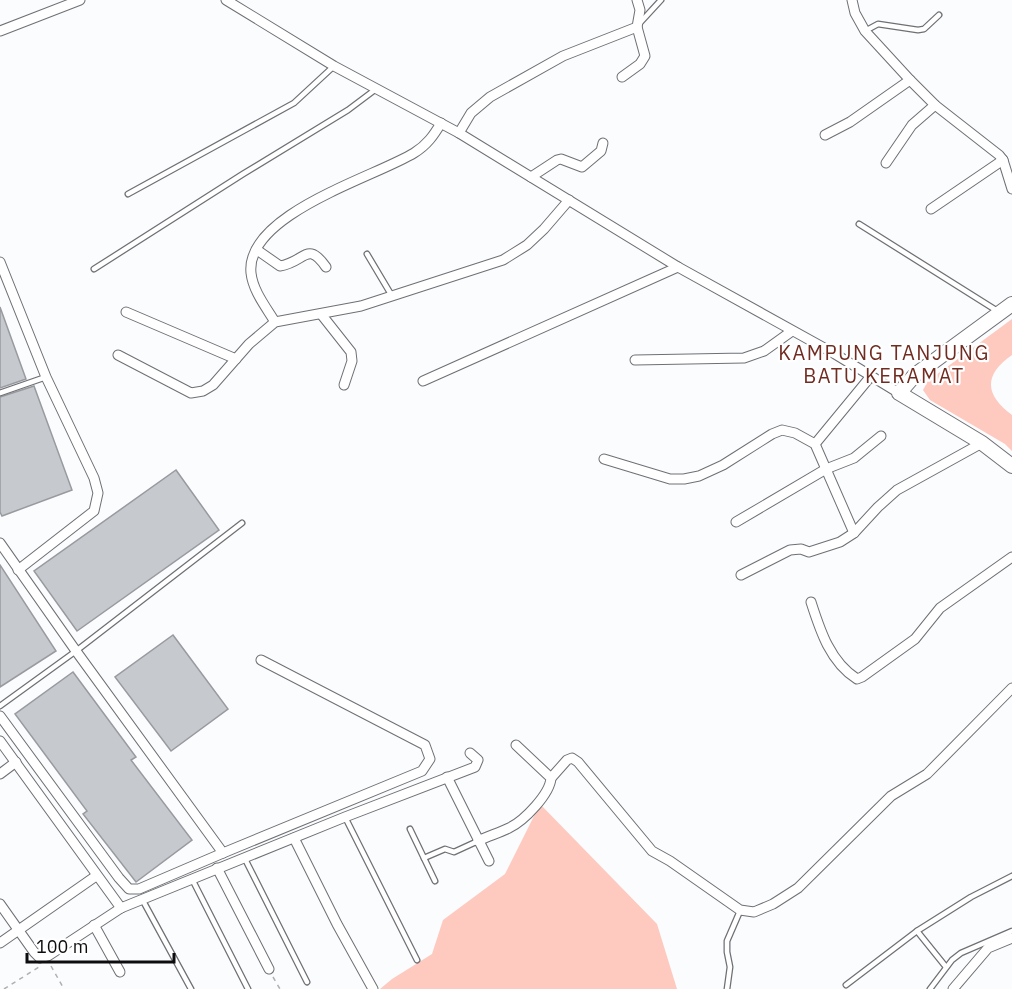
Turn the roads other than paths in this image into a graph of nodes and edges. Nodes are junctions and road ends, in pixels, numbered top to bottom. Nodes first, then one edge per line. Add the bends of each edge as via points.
1 (80, 0) edge
2 (226, 0) edge
3 (637, 0) edge
4 (661, 0) edge
5 (852, 0) edge
6 (939, 15) dead end
7 (637, 27) junction
8 (0, 31) edge
9 (865, 31) junction
10 (334, 66) junction
11 (622, 77) dead end
12 (910, 80) junction
13 (376, 89) junction
14 (935, 105) junction
15 (441, 123) junction
16 (459, 133) junction
17 (825, 135) dead end
18 (603, 143) dead end
19 (1003, 160) junction
20 (886, 163) dead end
21 (531, 177) junction
22 (1012, 189) edge
23 (128, 194) dead end
24 (569, 200) junction
25 (931, 209) dead end
26 (859, 224) dead end
27 (257, 250) junction
28 (367, 254) dead end
29 (0, 262) edge
30 (326, 267) dead end
31 (678, 267) junction
32 (94, 269) dead end
33 (393, 297) junction
34 (1012, 304) edge
35 (126, 312) dead end
36 (999, 312) junction
37 (321, 314) junction
38 (275, 322) junction
39 (792, 331) junction
40 (118, 355) dead end
41 (236, 359) junction
42 (635, 360) dead end
43 (871, 376) junction
44 (46, 377) junction
45 (423, 381) dead end
46 (344, 385) dead end
47 (0, 393) edge
48 (899, 393) junction
49 (881, 436) dead end
50 (982, 442) junction
51 (815, 444) junction
52 (604, 459) dead end
53 (1012, 466) edge
54 (826, 469) junction
55 (736, 522) dead end
56 (242, 523) dead end
57 (854, 533) junction
58 (0, 543) edge
59 (1012, 557) edge
60 (18, 570) junction
61 (741, 575) dead end
62 (811, 602) dead end
63 (75, 651) junction
64 (261, 660) dead end
65 (1012, 687) edge
66 (0, 706) edge
67 (0, 716) edge
68 (0, 741) edge
69 (516, 745) dead end
70 (470, 753) dead end
71 (16, 762) junction
72 (0, 774) edge
73 (447, 777) junction
74 (551, 778) junction
75 (345, 817) junction
76 (410, 829) dead end
77 (294, 837) junction
78 (478, 841) junction
79 (223, 853) junction
80 (244, 857) junction
81 (424, 858) junction
82 (489, 861) dead end
83 (217, 868) junction
84 (96, 876) junction
85 (1012, 876) edge
86 (192, 879) junction
87 (435, 881) dead end
88 (142, 899) junction
89 (0, 904) edge
90 (120, 908) junction
91 (740, 910) junction
92 (94, 925) junction
93 (18, 930) junction
94 (917, 931) junction
95 (1012, 931) edge
96 (1012, 938) edge
97 (0, 943) edge
98 (417, 960) dead end
99 (946, 967) junction
100 (269, 969) road end
101 (120, 972) dead end
102 (307, 982) dead end
103 (846, 985) dead end
104 (191, 989) edge
105 (248, 989) edge
106 (373, 989) edge
107 (727, 989) edge
108 (930, 989) edge
109 (953, 989) edge

1 - 8 street
2 - 10 street
3 - 7 street
4 - 7 lane
5 - 9 street
6 - 9 lane via 924,29 878,24
7 - 11 street via 645,56
7 - 16 street via 563,56 490,98 471,113
9 - 12 street
10 - 13 street
10 - 23 lane via 294,103
12 - 14 street
12 - 17 street
13 - 15 street
13 - 32 lane
14 - 19 street
14 - 20 street via 912,125
15 - 16 street
15 - 27 street via 431,140 414,153 306,205 263,239
16 - 21 street
18 - 21 street via 601,151 582,167 561,159
19 - 22 street
19 - 25 street
21 - 24 street
24 - 31 street
24 - 33 street via 527,246 503,260
26 - 36 lane
27 - 30 street via 280,266 313,253
27 - 38 street via 251,271 253,282
28 - 33 lane
29 - 44 street
31 - 39 street
31 - 45 street
33 - 37 street
34 - 36 street
35 - 41 street
36 - 48 street via 915,375
37 - 38 street
37 - 46 street via 351,352
38 - 41 street
39 - 42 street via 764,351 744,358
39 - 43 street
40 - 41 street via 191,393 203,392 213,385
43 - 48 street
43 - 51 street
44 - 47 lane
44 - 60 street via 99,493 94,511
48 - 50 street
49 - 54 street via 854,458
50 - 53 street
50 - 57 street via 897,490
51 - 52 street via 782,430 723,465 684,479 670,479
51 - 54 street
54 - 55 street
54 - 57 street
56 - 63 lane
57 - 61 street via 809,552 790,550
58 - 60 street
59 - 62 street via 940,608 915,639 857,679 839,664 822,635
60 - 63 street
63 - 66 lane
63 - 79 street
64 - 79 street via 425,745 430,759 422,771
65 - 91 street via 927,774 891,796 798,888 754,912
67 - 79 street via 129,889 138,889
68 - 71 street
69 - 74 street
70 - 73 street via 478,760 475,767
71 - 72 street
71 - 84 street
73 - 75 street
73 - 78 street
74 - 78 street via 546,792 521,820
74 - 91 street via 567,760 578,762 652,851
75 - 77 street
75 - 98 lane
76 - 81 lane
77 - 80 street
77 - 106 street
78 - 81 lane via 454,852 445,849
78 - 82 street
80 - 83 street
80 - 102 lane
81 - 87 lane
83 - 86 street
83 - 100 street
84 - 90 street
84 - 93 street
85 - 94 lane
86 - 88 street
86 - 105 lane
88 - 90 street
88 - 104 lane
89 - 93 street
90 - 92 street
91 - 107 lane via 728,941
92 - 93 street via 44,957
92 - 101 street
93 - 97 street
94 - 99 lane
94 - 103 lane
95 - 99 lane via 972,947
96 - 109 street via 988,948
99 - 108 lane

